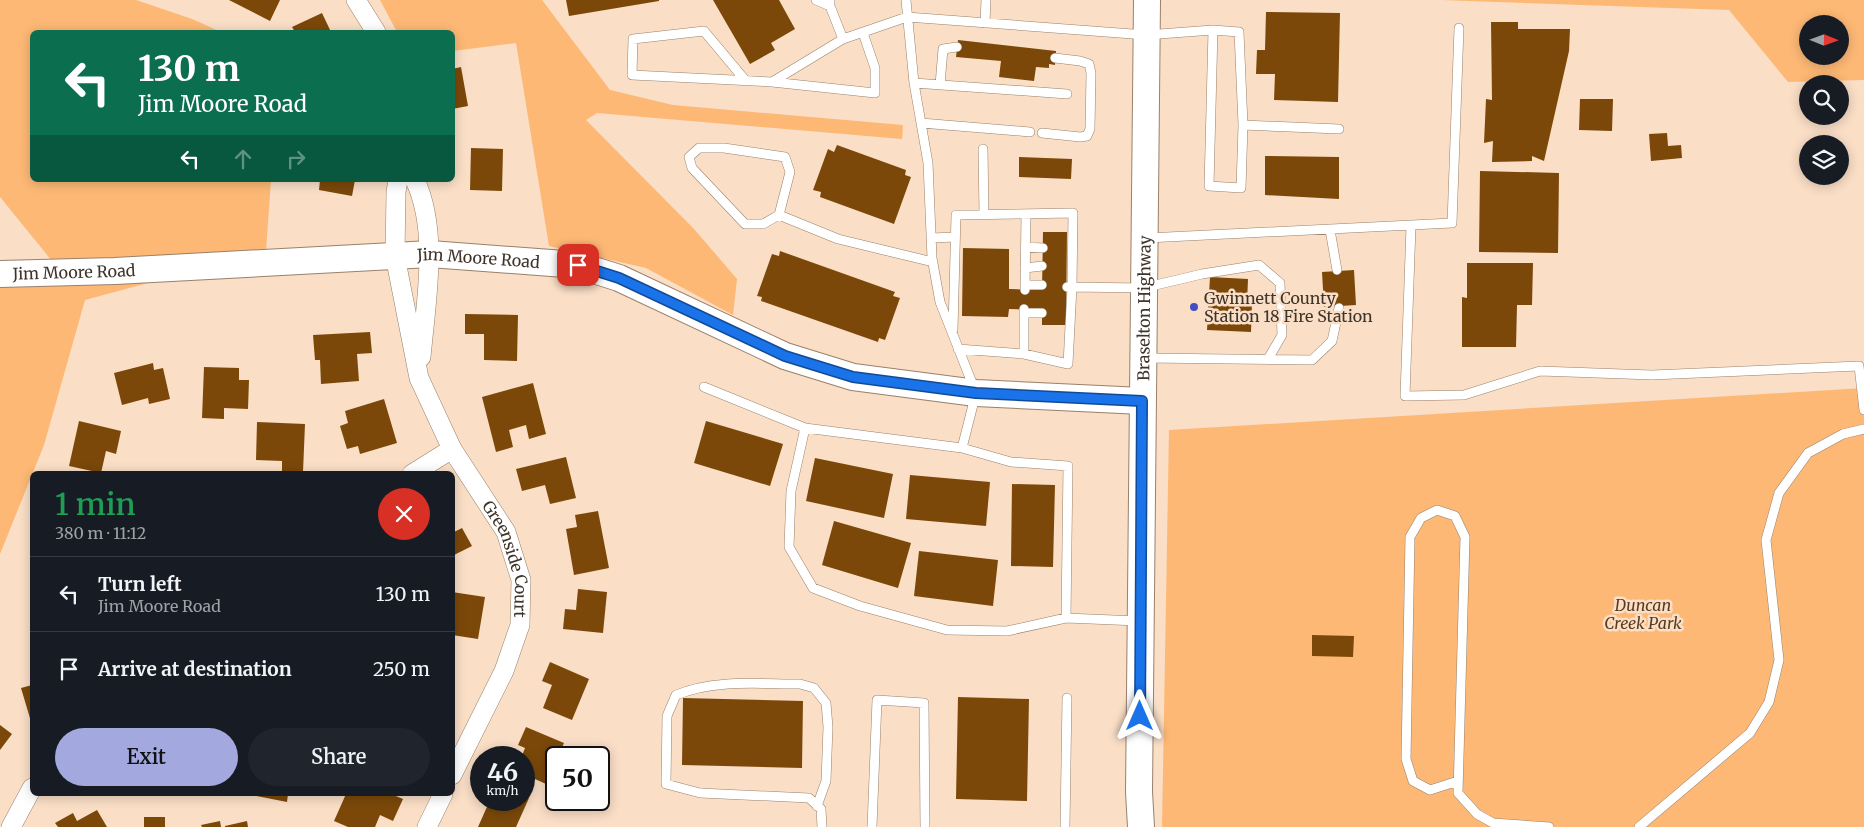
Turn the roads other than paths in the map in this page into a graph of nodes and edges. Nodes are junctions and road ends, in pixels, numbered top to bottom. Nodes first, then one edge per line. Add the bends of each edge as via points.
1 (356, 0) edge
2 (816, 0) edge
3 (906, 0) edge
4 (986, 0) edge
5 (1147, 0) edge
6 (830, 3) edge
7 (908, 17) junction
8 (985, 23) junction
9 (1459, 28) dead end
10 (375, 30) edge
11 (1213, 30) junction
12 (863, 33) junction
13 (1146, 35) junction
14 (843, 39) junction
15 (957, 47) dead end
16 (1056, 58) dead end
17 (745, 80) junction
18 (772, 82) junction
19 (914, 83) junction
20 (940, 85) junction
21 (1067, 94) dead end
22 (921, 123) junction
23 (1244, 125) junction
24 (1340, 128) dead end
25 (1030, 132) dead end
26 (1042, 133) dead end
27 (984, 149) dead end
28 (398, 182) edge
29 (416, 182) edge
30 (1026, 214) junction
31 (779, 215) junction
32 (984, 215) junction
33 (1411, 226) junction
34 (1330, 230) junction
35 (955, 237) junction
36 (932, 238) junction
37 (1144, 238) junction
38 (1025, 247) junction
39 (1043, 248) dead end
40 (430, 254) junction
41 (396, 256) junction
42 (933, 262) junction
43 (1042, 266) dead end
44 (1025, 268) junction
45 (1337, 270) dead end
46 (0, 274) edge
47 (1042, 285) dead end
48 (1069, 287) junction
49 (1143, 288) junction
50 (1340, 308) dead end
51 (1042, 313) dead end
52 (952, 336) junction
53 (958, 349) junction
54 (1024, 354) junction
55 (1143, 358) junction
56 (1268, 359) junction
57 (1862, 364) edge
58 (419, 378) junction
59 (704, 387) dead end
60 (976, 393) junction
61 (1142, 401) junction
62 (1864, 410) edge
63 (805, 428) junction
64 (1864, 429) edge
65 (962, 448) junction
66 (452, 449) junction
67 (417, 471) edge
68 (1066, 618) junction
69 (1140, 621) junction
70 (1067, 698) dead end
71 (455, 769) edge
72 (1458, 781) junction
73 (30, 792) edge
74 (442, 796) edge
75 (817, 806) junction
76 (10, 827) edge
77 (427, 827) edge
78 (822, 827) edge
79 (872, 827) edge
80 (925, 827) edge
81 (1065, 827) edge
82 (1141, 827) edge
83 (1549, 827) edge
84 (1639, 827) edge

1 - 10 street
2 - 6 lane
3 - 7 lane
4 - 8 lane
5 - 13 street, Braselton Highway
6 - 14 lane
7 - 8 lane
7 - 12 lane
7 - 19 lane
8 - 13 lane
9 - 33 lane via 1452,223
11 - 13 lane
11 - 23 lane via 1239,32
11 - 23 lane via 1209,186 1241,188
12 - 14 lane
12 - 18 lane via 875,68 875,93
13 - 37 street, Braselton Highway
14 - 18 lane
15 - 20 lane via 944,49
16 - 26 lane via 1088,64 1091,72 1090,129 1087,136 1080,137
17 - 17 lane via 632,74 633,39 704,31
17 - 18 lane
19 - 20 lane
19 - 22 lane
20 - 21 lane
22 - 25 lane
22 - 36 lane via 928,163
23 - 24 lane
27 - 32 lane
28 - 41 street, Greenside Court
29 - 40 street, Greenside Court
30 - 32 lane
30 - 38 lane
30 - 48 lane via 1073,212
31 - 31 lane via 763,224 746,224 692,168 689,157 699,148 724,148 785,157 790,172
31 - 42 lane via 838,239
32 - 35 lane via 956,216
33 - 34 lane
33 - 57 lane via 1405,396 1464,395 1540,371 1652,375
34 - 37 lane
34 - 45 lane
35 - 36 lane
35 - 52 lane
36 - 42 lane
37 - 49 street, Braselton Highway
38 - 39 lane
38 - 44 lane
40 - 41 street, Jim Moore Road
40 - 58 street, Greenside Court
40 - 60 street, Jim Moore Road via 578,265 619,278 785,356 853,377
41 - 46 street, Jim Moore Road
41 - 58 street, Greenside Court
42 - 52 lane via 940,302
43 - 44 lane
44 - 47 lane via 1025,287
48 - 49 lane
48 - 54 lane via 1068,364
49 - 55 street, Braselton Highway
49 - 56 lane via 1258,265 1280,284 1282,335
50 - 56 lane via 1332,341 1312,360
51 - 54 lane via 1024,311
52 - 53 lane
53 - 54 lane
53 - 60 lane
55 - 56 lane
55 - 61 street, Braselton Highway
57 - 62 lane
58 - 66 street, Greenside Court
59 - 63 lane
60 - 61 street, Jim Moore Road
60 - 65 lane
61 - 69 street, Braselton Highway
63 - 65 lane
63 - 68 lane via 791,490 789,547 813,588 860,606 947,630 1007,631
64 - 84 lane via 1843,434 1808,453 1778,493 1766,540 1779,660 1769,702 1750,733
65 - 68 lane via 1011,462 1068,466
66 - 67 street
66 - 71 street, Greenside Court via 506,532 521,580 520,625 504,671
68 - 69 lane
69 - 82 street, Braselton Highway
70 - 81 lane
72 - 72 lane via 1465,537 1455,516 1438,510 1421,518 1410,537 1406,759 1413,781 1430,790
72 - 83 lane via 1458,793 1477,814 1493,823
73 - 76 street
74 - 77 street
75 - 75 lane via 809,798 700,793 666,784 667,716 676,695 696,686 800,684 814,688 826,703 828,727 826,781
75 - 78 lane via 821,809
79 - 80 lane via 877,700 924,703

